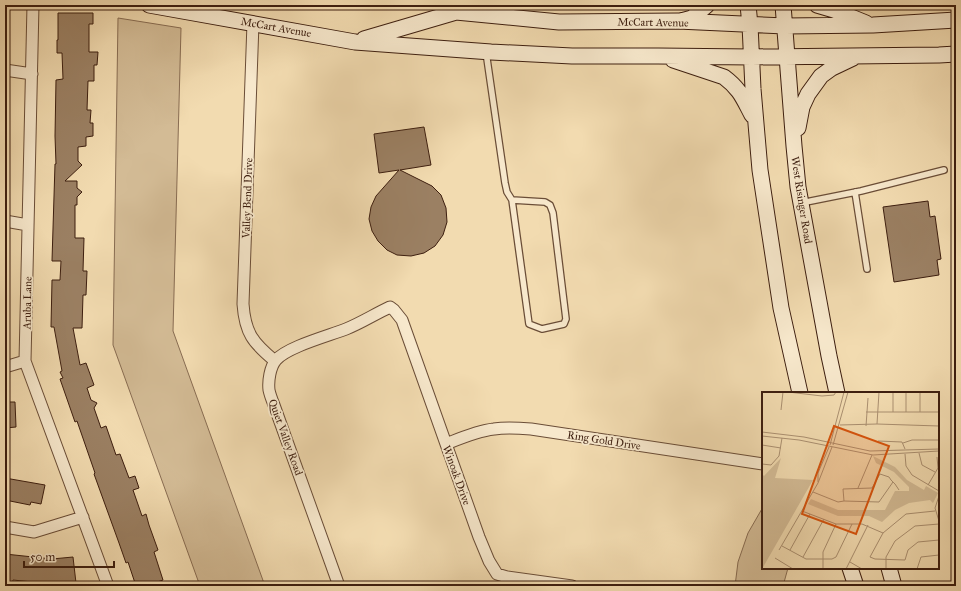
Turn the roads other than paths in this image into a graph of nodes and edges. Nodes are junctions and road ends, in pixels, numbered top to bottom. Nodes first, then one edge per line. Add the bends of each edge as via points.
1 (33, 5) edge
2 (150, 5) edge
3 (707, 5) edge
4 (748, 5) edge
5 (783, 5) edge
6 (817, 5) edge
7 (956, 20) edge
8 (678, 22) junction
9 (253, 24) junction
10 (750, 25) junction
11 (873, 25) junction
12 (785, 26) junction
13 (355, 42) junction
14 (486, 52) junction
15 (956, 54) edge
16 (658, 56) junction
17 (752, 56) junction
18 (787, 56) junction
19 (859, 56) junction
20 (5, 70) edge
21 (32, 74) junction
22 (756, 123) junction
23 (794, 146) junction
24 (944, 170) dead end
25 (855, 192) junction
26 (512, 200) junction
27 (801, 203) junction
28 (5, 221) edge
29 (28, 225) junction
30 (867, 269) dead end
31 (25, 361) junction
32 (275, 361) junction
33 (5, 367) edge
34 (800, 392) edge
35 (837, 392) edge
36 (446, 444) junction
37 (762, 464) edge
38 (83, 517) junction
39 (5, 527) edge
40 (850, 569) edge
41 (889, 569) edge
42 (108, 586) edge
43 (339, 586) edge
44 (572, 586) edge
45 (856, 586) edge
46 (894, 586) edge

1 - 21 street, Aruba Lane
2 - 9 main road, McCart Avenue
3 - 8 main road via 692,18
4 - 10 main road
5 - 12 main road, West Risinger Road
6 - 11 main road
7 - 11 main road, McCart Avenue
8 - 10 main road, McCart Avenue
8 - 13 main road, McCart Avenue via 559,22 488,12 456,12
9 - 13 main road, McCart Avenue
9 - 32 street, Valley Bend Drive via 243,304 248,331 256,344
10 - 12 main road, McCart Avenue
10 - 17 main road
11 - 12 main road, McCart Avenue
12 - 18 main road, West Risinger Road
13 - 14 main road, McCart Avenue
14 - 16 main road, McCart Avenue
14 - 26 lane via 505,183
15 - 19 main road, McCart Avenue
16 - 17 main road, McCart Avenue
16 - 22 main road via 724,77 741,93
17 - 18 main road, McCart Avenue
17 - 22 main road
18 - 19 main road, McCart Avenue
18 - 23 main road, West Risinger Road
19 - 23 main road via 821,76 808,94 802,107
20 - 21 street
21 - 29 street, Aruba Lane
22 - 34 main road via 760,170 781,308
23 - 27 main road, West Risinger Road
24 - 25 lane
25 - 27 lane
25 - 30 lane
26 - 26 lane via 546,202 553,212 566,319 564,324 542,329 530,324
27 - 35 main road, West Risinger Road
28 - 29 street
29 - 31 street, Aruba Lane
31 - 33 street
31 - 38 street, Aruba Lane
32 - 36 street, Winoak Drive via 299,346 346,329 390,307 402,320
32 - 43 street, Quiet Valley Road via 269,379 269,390
36 - 37 street, Ring Gold Drive via 492,429 531,429
36 - 44 street, Winoak Drive via 479,537 497,574
38 - 39 street via 34,532
38 - 42 street, Aruba Lane
40 - 45 main road
41 - 46 main road

